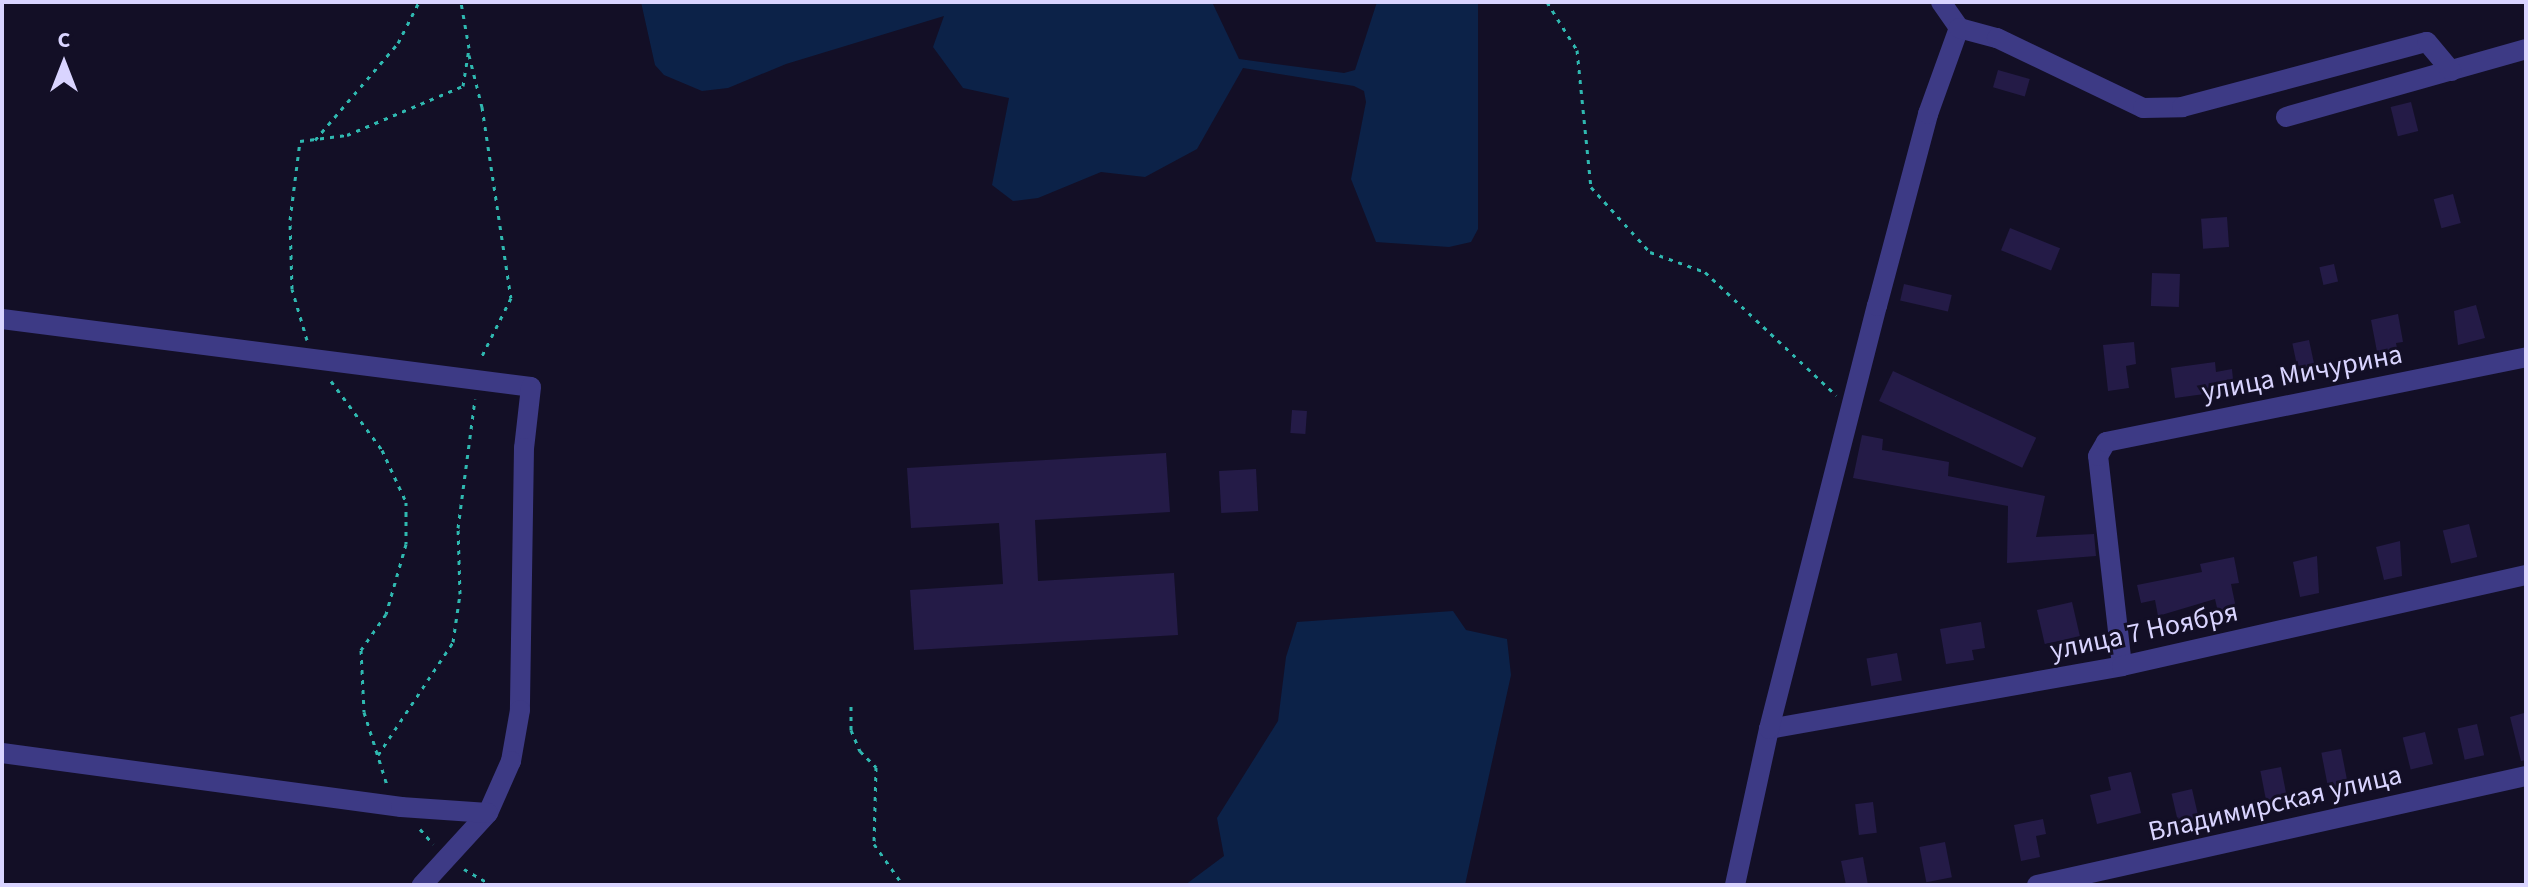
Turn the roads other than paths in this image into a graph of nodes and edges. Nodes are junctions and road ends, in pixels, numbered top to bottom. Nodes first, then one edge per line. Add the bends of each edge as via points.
1 (1941, 2) edge
2 (1959, 28) junction
3 (2526, 49) edge
4 (2451, 71) junction
5 (2286, 117) dead end
6 (2, 319) edge
7 (2526, 357) edge
8 (2526, 575) edge
9 (2122, 666) junction
10 (1769, 729) junction
11 (2, 753) edge
12 (2526, 776) edge
13 (488, 813) junction
14 (422, 885) edge
15 (1735, 885) edge
16 (2037, 885) edge

1 - 2 street
2 - 4 street via 1997,38 2127,104 2160,109 2427,42
2 - 10 street via 1928,114
3 - 4 street
4 - 5 street
6 - 13 street via 531,387 524,448 520,710 511,761
7 - 9 street, улица Мичурина via 2106,442 2098,456
8 - 9 street, улица 7 Ноября
9 - 10 street, улица 7 Ноября
10 - 15 street
11 - 13 street via 401,807
12 - 16 street, Владимирская улица
13 - 14 street

